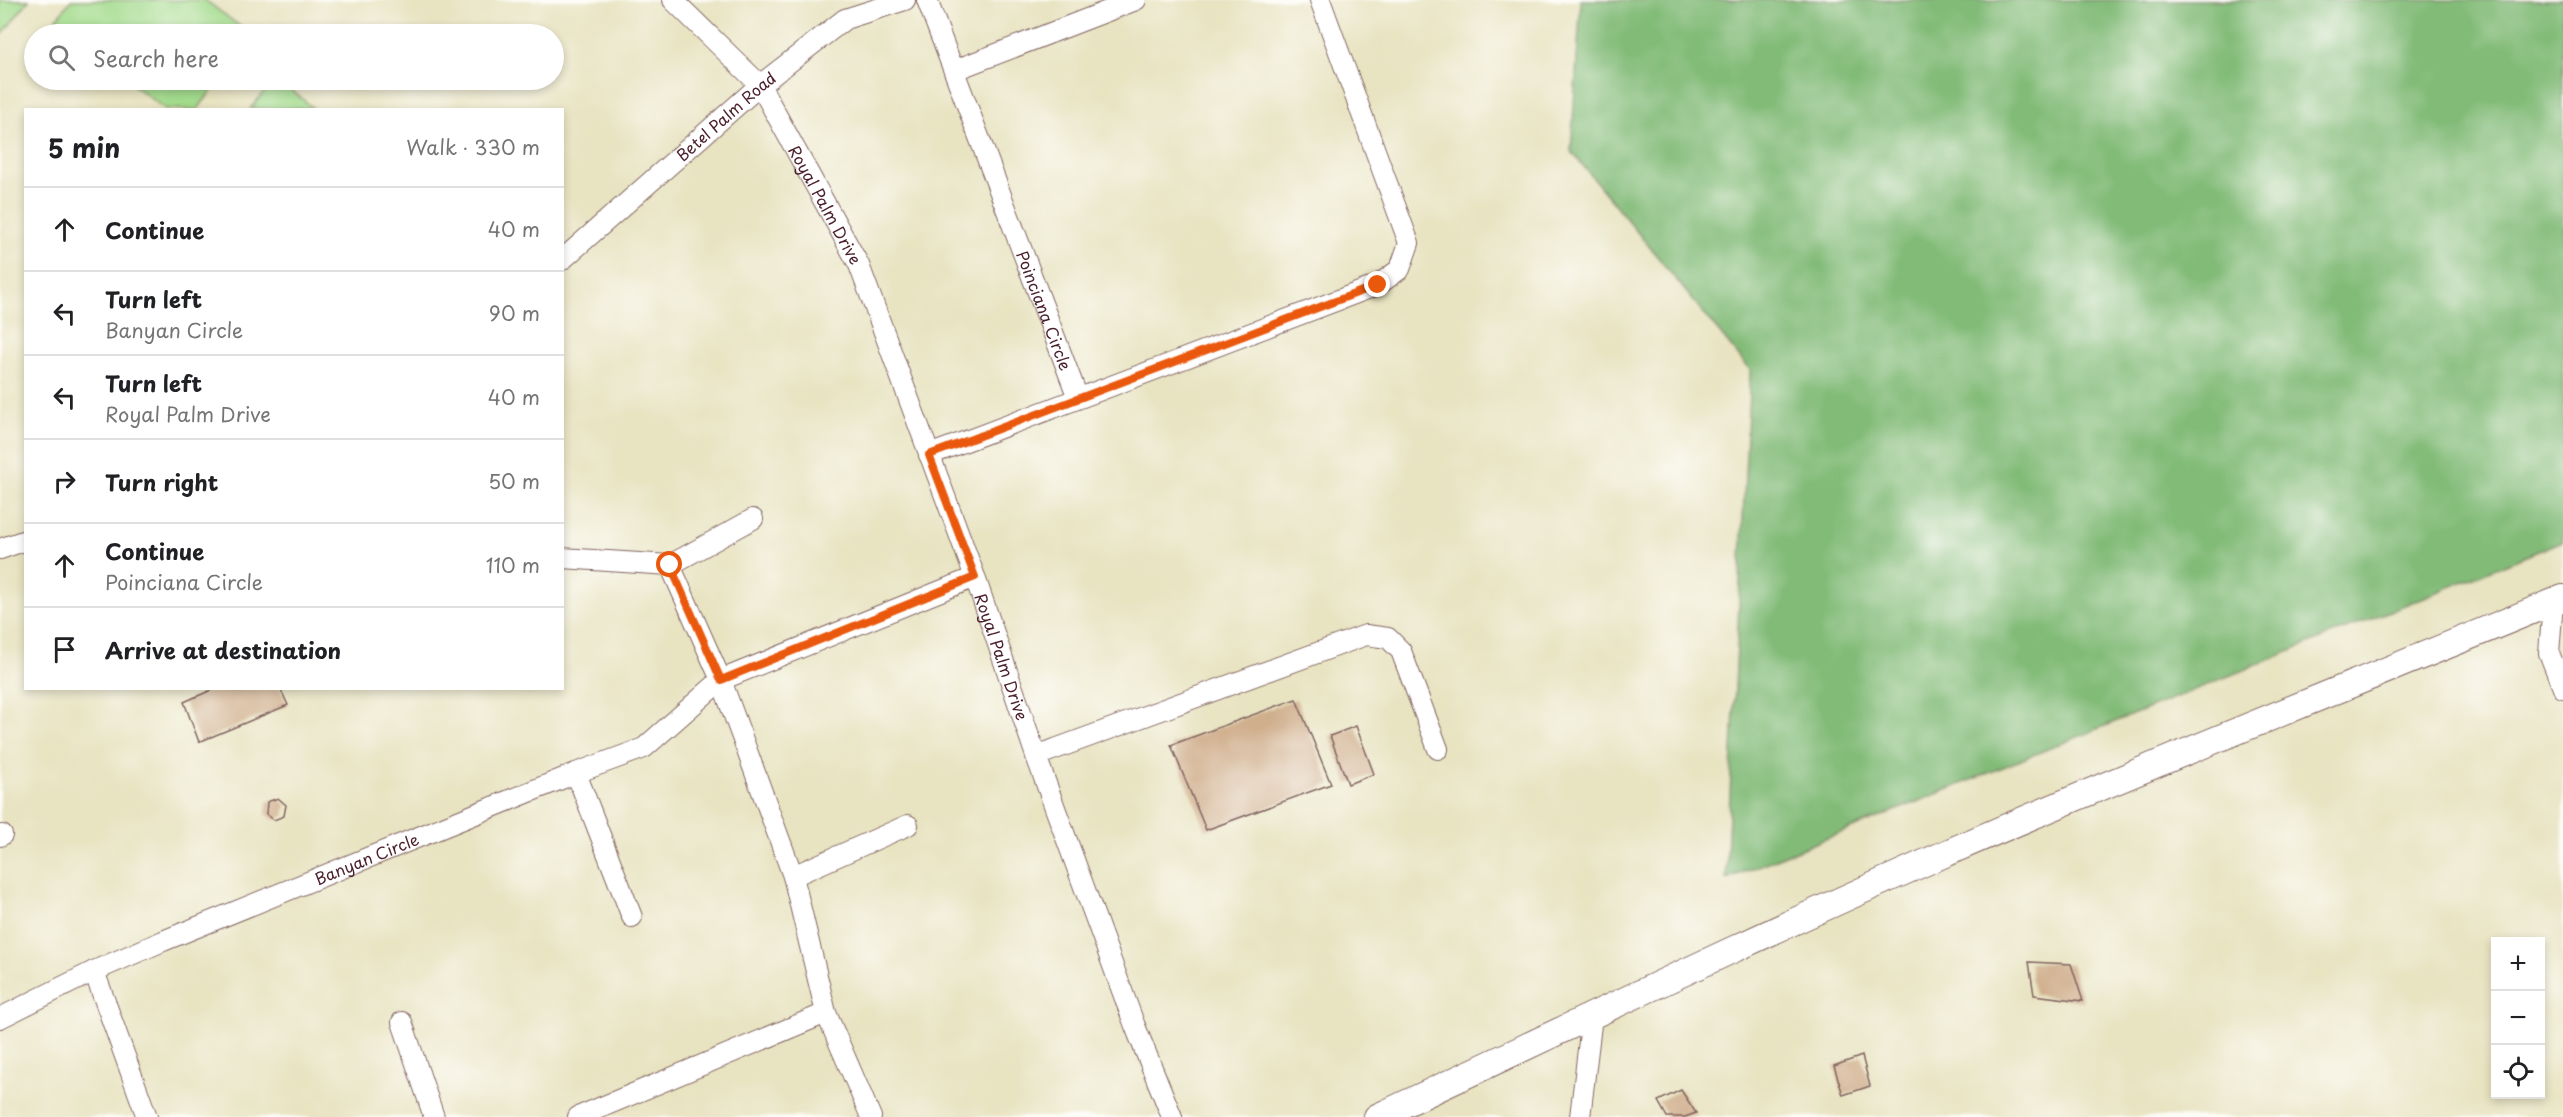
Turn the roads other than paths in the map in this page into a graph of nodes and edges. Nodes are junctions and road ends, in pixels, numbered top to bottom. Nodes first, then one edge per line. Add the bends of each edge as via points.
1 (672, 0) edge
2 (905, 0) edge
3 (927, 0) edge
4 (1136, 0) edge
5 (1320, 0) edge
6 (955, 70) junction
7 (760, 85) junction
8 (564, 258) edge
9 (1078, 399) junction
10 (929, 455) junction
11 (753, 519) dead end
12 (24, 541) edge
13 (0, 549) edge
14 (564, 558) edge
15 (670, 565) junction
16 (975, 577) junction
17 (2560, 605) edge
18 (721, 680) junction
19 (2563, 688) edge
20 (1438, 749) dead end
21 (1036, 756) junction
22 (576, 773) junction
23 (908, 825) dead end
24 (793, 876) junction
25 (632, 917) dead end
26 (94, 971) junction
27 (826, 1013) junction
28 (1592, 1016) junction
29 (0, 1018) edge
30 (402, 1022) dead end
31 (147, 1117) edge
32 (434, 1117) edge
33 (578, 1117) edge
34 (871, 1117) edge
35 (1172, 1117) edge
36 (1377, 1117) edge
37 (1580, 1117) edge

1 - 7 street, Royal Palm Drive
2 - 7 street, Betel Palm Road via 845,19
3 - 6 street, Poinciana Circle
4 - 6 street
5 - 9 street via 1409,243 1400,269 1378,285
6 - 9 street, Poinciana Circle
7 - 8 street, Betel Palm Road
7 - 10 street, Royal Palm Drive via 859,265
9 - 10 street
10 - 16 street, Royal Palm Drive
11 - 15 street
12 - 13 street
14 - 15 street
15 - 18 street
16 - 18 street, Banyan Circle
16 - 21 street, Royal Palm Drive
17 - 19 street via 2549,653
17 - 28 main road via 2268,717 2036,814
18 - 22 street, Banyan Circle via 644,748
18 - 24 street
20 - 21 street via 1401,651 1388,638 1366,634
21 - 35 street, Royal Palm Drive
22 - 25 street
22 - 26 street, Banyan Circle
23 - 24 street
24 - 27 street
26 - 29 street, Banyan Circle
26 - 31 street
27 - 33 street
27 - 34 street
28 - 36 main road
28 - 37 street
30 - 32 street

